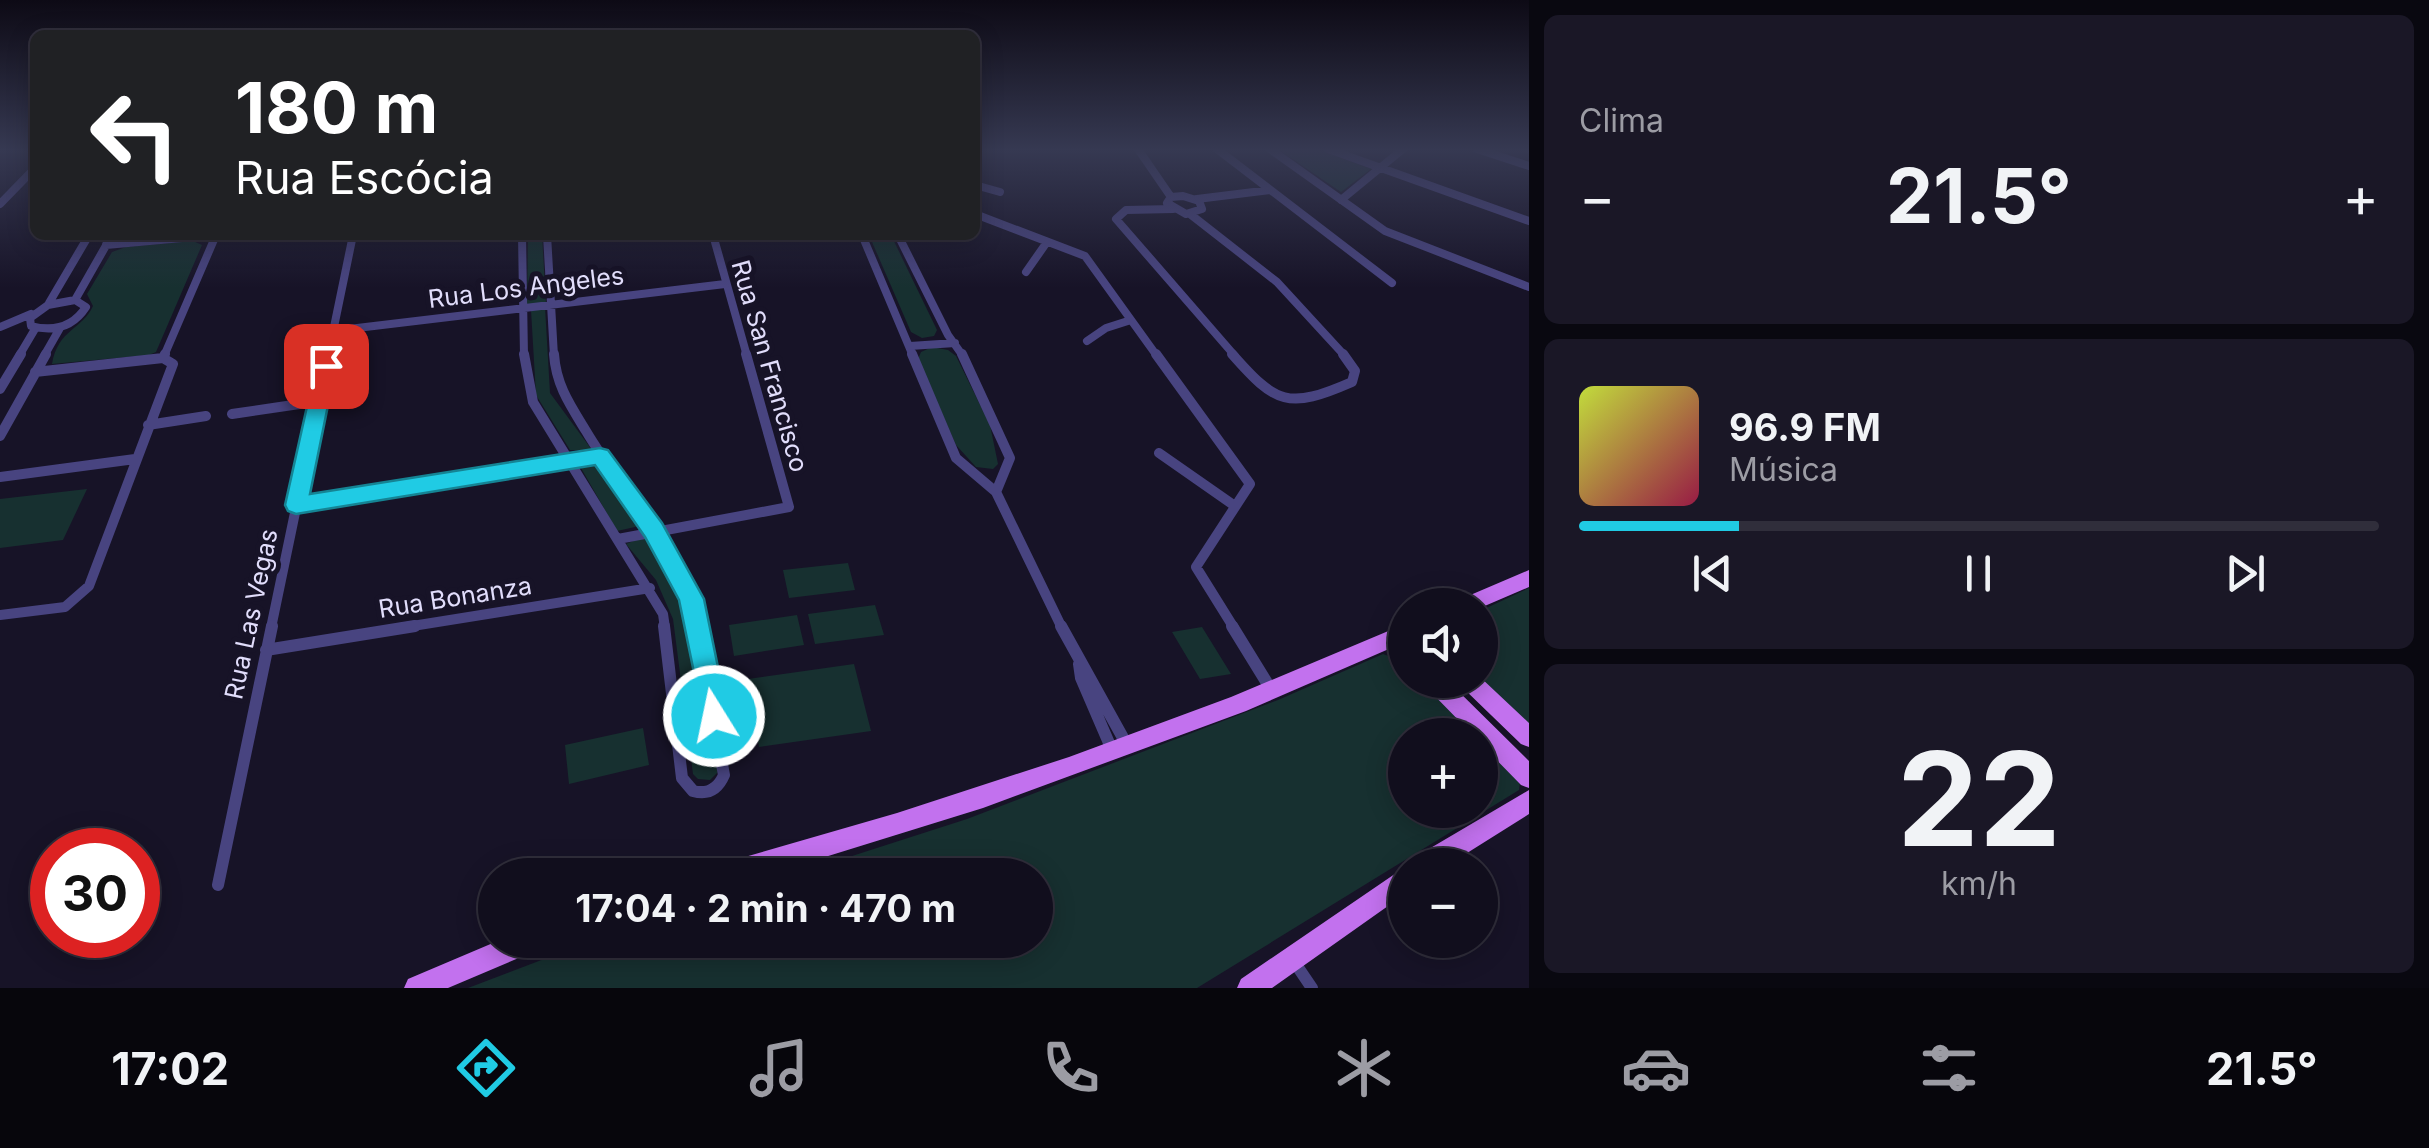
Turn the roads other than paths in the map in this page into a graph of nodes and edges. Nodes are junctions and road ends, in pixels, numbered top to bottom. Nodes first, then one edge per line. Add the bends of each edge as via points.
1 (1169, 195) edge
2 (1240, 195) edge
3 (1277, 195) edge
4 (1334, 195) edge
5 (1347, 195) edge
6 (1457, 195) edge
7 (1341, 200) junction
8 (1173, 201) junction
9 (1196, 207) junction
10 (980, 216) edge
11 (1529, 221) edge
12 (86, 240) edge
13 (109, 240) edge
14 (160, 240) edge
15 (213, 240) edge
16 (352, 240) edge
17 (522, 240) edge
18 (547, 240) edge
19 (714, 240) edge
20 (864, 240) edge
21 (901, 240) edge
22 (1046, 242) junction
23 (106, 245) junction
24 (1026, 272) dead end
25 (1392, 283) dead end
26 (725, 284) junction
27 (1529, 287) edge
28 (75, 300) junction
29 (48, 304) junction
30 (548, 305) junction
31 (523, 308) junction
32 (1131, 320) junction
33 (33, 321) junction
34 (0, 327) edge
35 (60, 328) junction
36 (332, 331) junction
37 (1087, 341) dead end
38 (954, 343) junction
39 (910, 346) junction
40 (163, 358) junction
41 (35, 372) junction
42 (0, 389) edge
43 (320, 401) junction
44 (232, 414) dead end
45 (206, 416) dead end
46 (148, 425) junction
47 (0, 436) edge
48 (1158, 453) dead end
49 (600, 456) junction
50 (135, 459) junction
51 (569, 462) junction
52 (0, 476) edge
53 (996, 492) junction
54 (296, 505) junction
55 (1235, 506) junction
56 (653, 530) junction
57 (618, 539) junction
58 (1529, 578) edge
59 (650, 588) junction
60 (1498, 592) edge
61 (0, 615) edge
62 (1388, 646) edge
63 (266, 650) junction
64 (1272, 691) junction
65 (1451, 698) edge
66 (1488, 698) edge
67 (1529, 737) edge
68 (1119, 748) junction
69 (1529, 776) edge
70 (1529, 801) edge
71 (1453, 848) edge
72 (781, 858) edge
73 (218, 885) dead end
74 (1388, 892) edge
75 (488, 958) edge
76 (1291, 958) junction
77 (1263, 985) edge
78 (417, 988) edge
79 (1312, 988) edge

1 - 8 street
2 - 9 street
3 - 25 street
4 - 7 street
5 - 7 street
6 - 11 street
7 - 27 street via 1385,231
8 - 9 street
8 - 9 street
8 - 9 street via 1118,214 1118,223 1257,383 1274,396 1296,400 1352,382 1355,370 1294,296 1206,224
10 - 22 street
12 - 29 street
13 - 23 street
14 - 23 street
15 - 40 street
16 - 36 street, Rua Las Vegas
17 - 31 street
18 - 30 street
19 - 26 street, Rua San Francisco
20 - 39 street
21 - 38 street
22 - 24 street
22 - 32 street via 1085,256
23 - 28 street
26 - 30 street, Rua Los Angeles
26 - 56 street, Rua San Francisco via 789,507
28 - 29 street
28 - 35 street via 84,312
29 - 33 street
30 - 31 street, Rua Los Angeles
30 - 49 street via 556,381
31 - 36 street, Rua Los Angeles
31 - 51 street via 528,388
32 - 37 street
32 - 55 street via 1250,484
33 - 34 street
33 - 35 street
33 - 42 street
35 - 41 street
36 - 43 street, Rua Las Vegas
38 - 39 street
38 - 53 street via 1010,458
39 - 53 street via 956,458
40 - 41 street
40 - 46 street via 173,364
41 - 47 street
43 - 44 street
43 - 54 street, Rua Las Vegas
45 - 46 street
46 - 50 street
48 - 55 street
49 - 51 street
49 - 56 street
50 - 52 street
50 - 61 street via 90,586 55,610
51 - 54 street
51 - 57 street
53 - 68 street
54 - 63 street, Rua Las Vegas
55 - 64 street via 1196,567
56 - 57 street
56 - 59 street via 691,599 724,775 711,792 692,790 682,778 663,614
57 - 59 street
58 - 60 main road
59 - 63 street, Rua Bonanza
62 - 64 main road
63 - 73 street, Rua Las Vegas
64 - 68 main road
65 - 69 main road
66 - 67 main road
68 - 72 main road via 994,795
70 - 71 main road
74 - 76 main road
75 - 78 main road
76 - 77 main road
76 - 79 street

